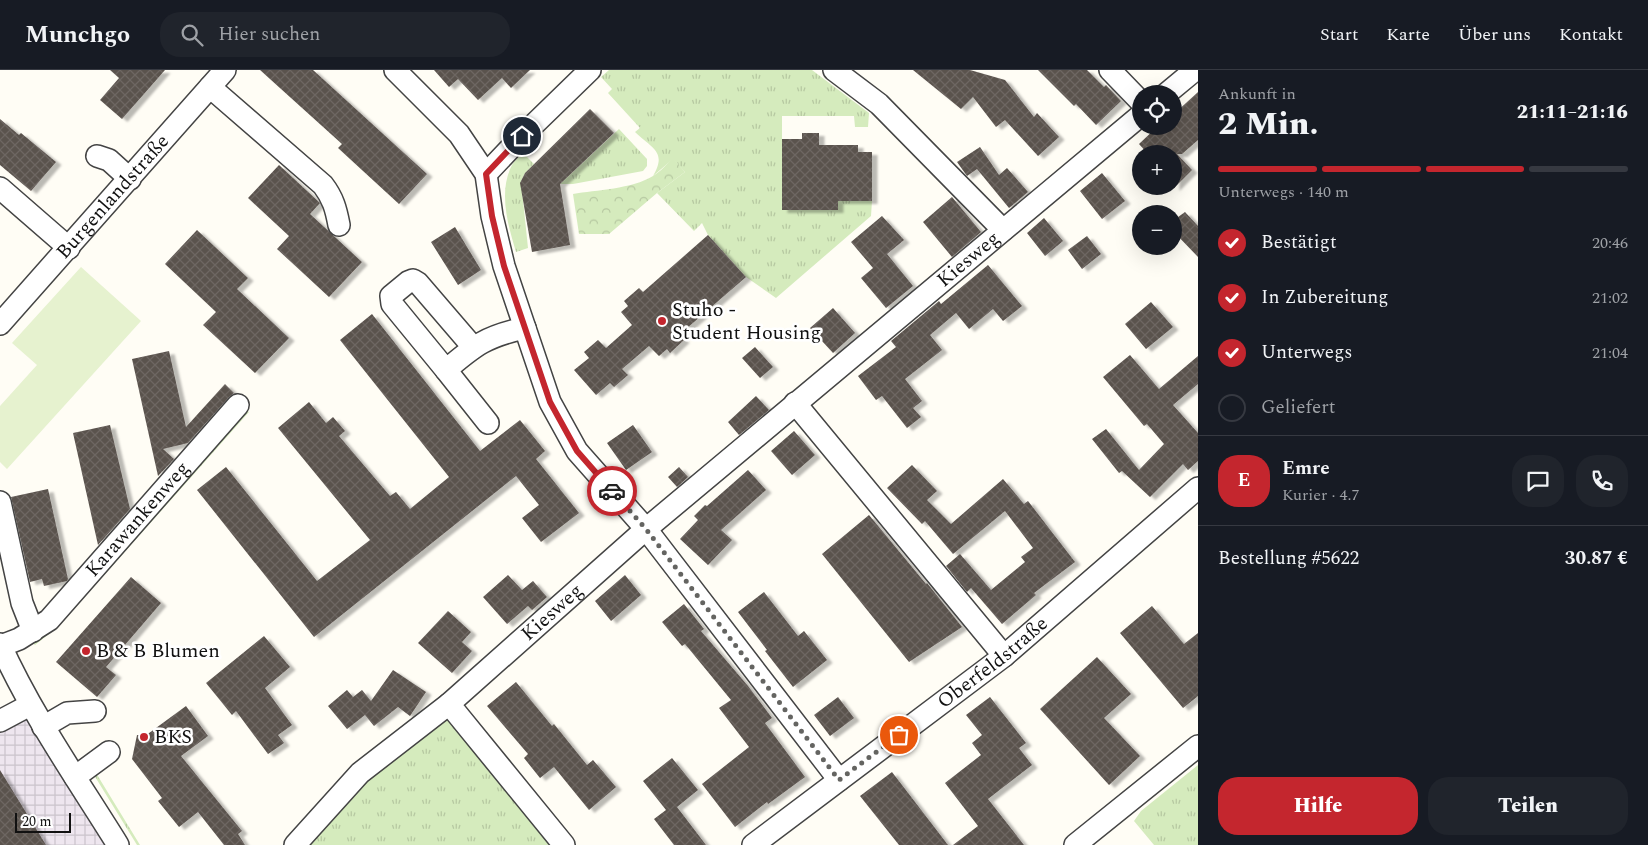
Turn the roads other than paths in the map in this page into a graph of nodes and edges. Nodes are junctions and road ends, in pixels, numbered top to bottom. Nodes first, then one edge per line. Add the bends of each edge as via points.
1 (225, 70) edge
2 (394, 70) edge
3 (590, 70) edge
4 (834, 70) edge
5 (1110, 70) edge
6 (1195, 70) edge
7 (1177, 85) edge
8 (210, 87) junction
9 (1132, 93) edge
10 (1132, 122) edge
11 (97, 156) dead end
12 (486, 174) junction
13 (130, 179) junction
14 (0, 188) edge
15 (339, 225) dead end
16 (1003, 230) junction
17 (70, 248) junction
18 (0, 324) edge
19 (525, 328) junction
20 (473, 347) junction
21 (446, 370) junction
22 (795, 403) junction
23 (238, 405) dead end
24 (488, 423) dead end
25 (1198, 488) edge
26 (0, 502) edge
27 (646, 529) junction
28 (33, 631) junction
29 (0, 645) edge
30 (1004, 656) junction
31 (449, 704) junction
32 (30, 705) junction
33 (95, 711) dead end
34 (0, 721) edge
35 (43, 727) junction
36 (1198, 746) edge
37 (109, 752) dead end
38 (75, 776) junction
39 (839, 780) junction
40 (118, 845) edge
41 (295, 845) edge
42 (564, 845) edge
43 (753, 845) edge
44 (1076, 845) edge

1 - 8 street, Burgenlandstraße
2 - 12 street via 459,134
3 - 12 street
4 - 16 street via 879,104
5 - 9 street
6 - 7 street
8 - 13 street, Burgenlandstraße
8 - 15 street via 322,185 336,206
10 - 16 street, Kiesweg
11 - 13 street via 108,160
12 - 19 street via 504,266
13 - 17 street, Burgenlandstraße
14 - 17 street
16 - 22 street, Kiesweg
17 - 18 street, Burgenlandstraße
19 - 20 street via 492,337
19 - 27 street via 550,402 577,451
20 - 21 street
20 - 21 street via 418,283 408,282 391,296 392,304
21 - 24 street
22 - 27 street, Kiesweg
22 - 30 street
23 - 28 street, Karawankenweg via 48,620
25 - 30 street, Oberfeldstraße
26 - 28 street via 22,604
27 - 31 street, Kiesweg
27 - 39 street
28 - 29 street, Karawankenweg
29 - 32 street, Karawankenweg
30 - 39 street, Oberfeldstraße
31 - 41 street, Kiesweg via 360,773
31 - 42 street
32 - 34 street
32 - 35 street, Karawankenweg
33 - 35 street via 67,713
35 - 38 street, Karawankenweg
36 - 44 street
37 - 38 street
38 - 40 street, Karawankenweg
39 - 43 street, Oberfeldstraße

